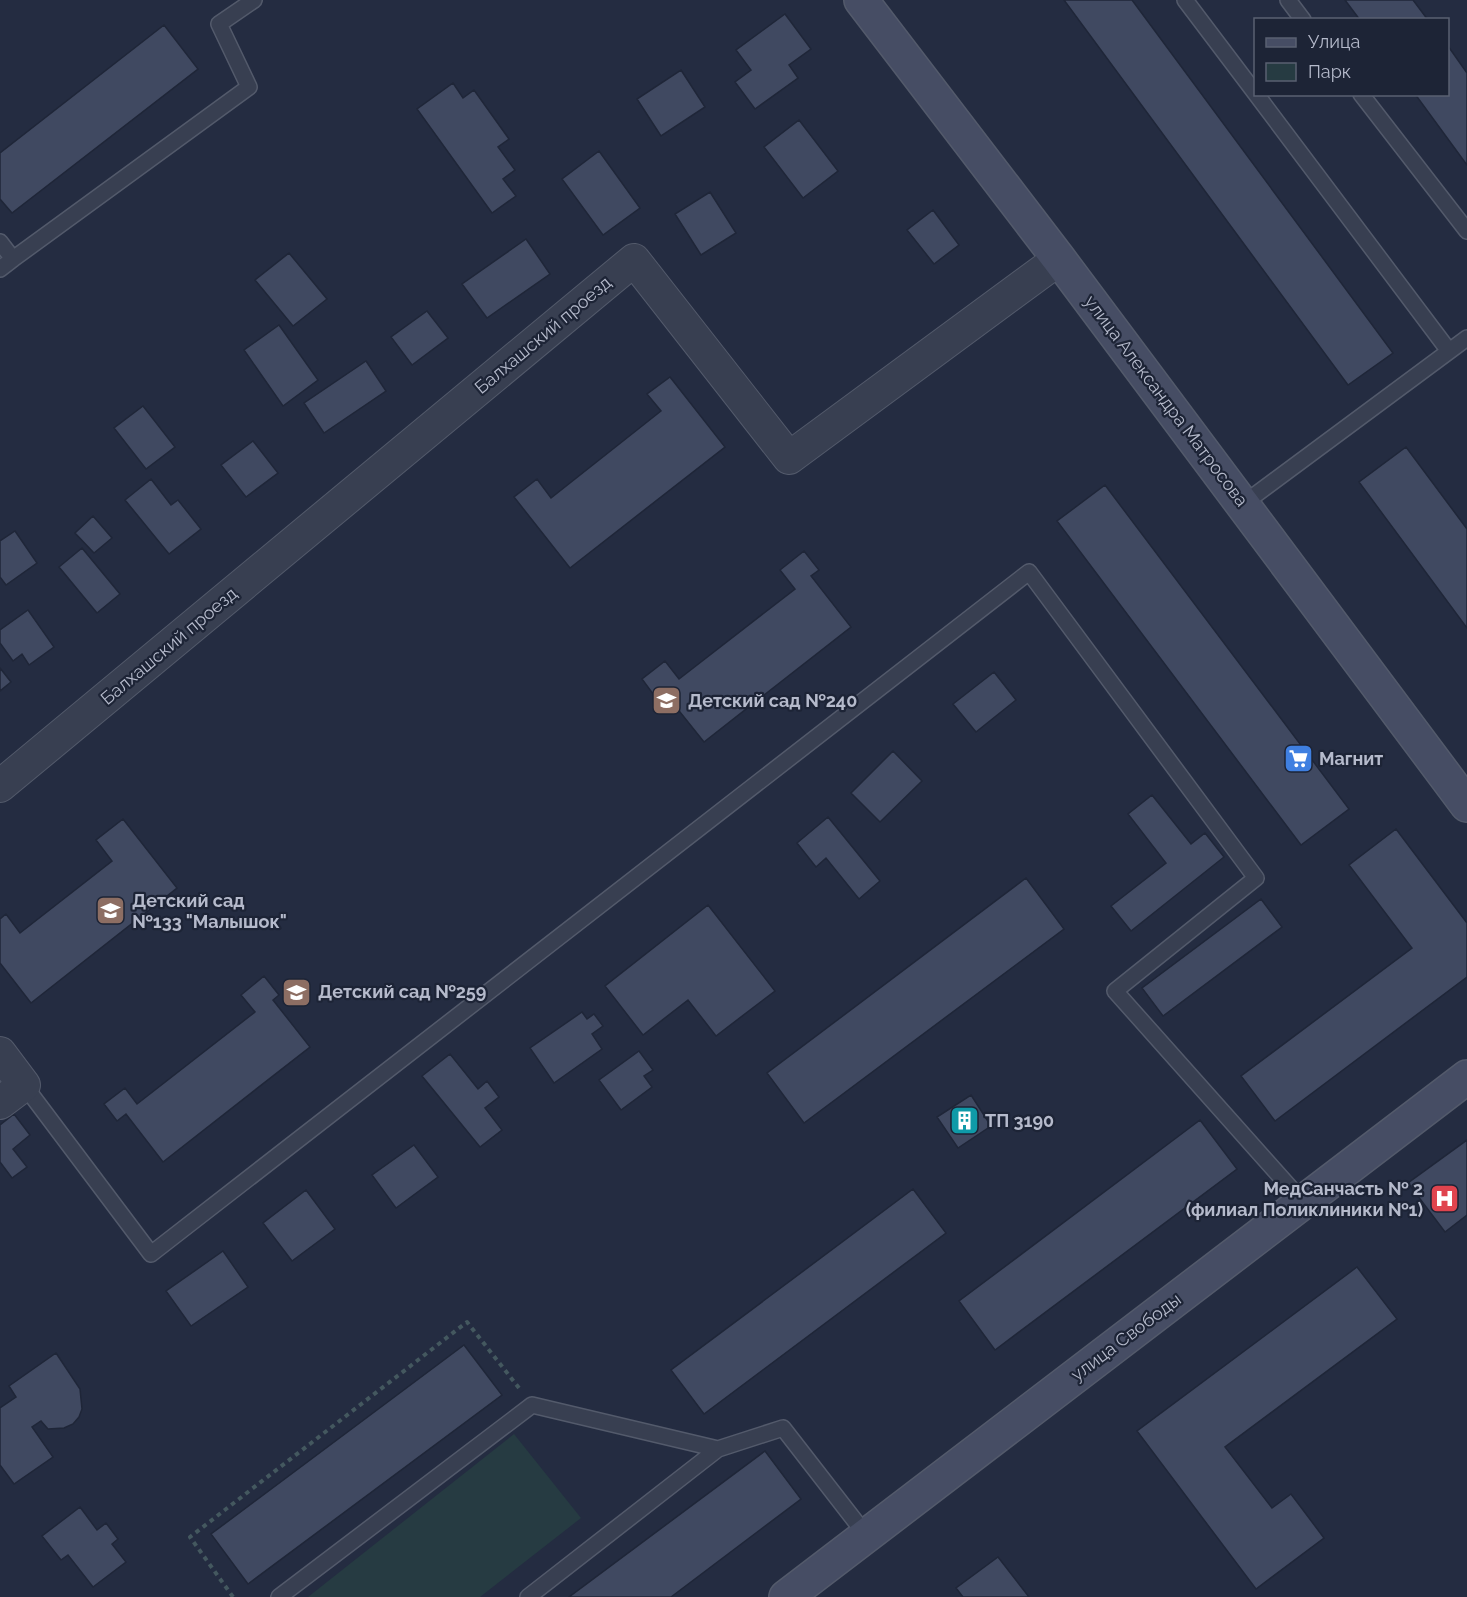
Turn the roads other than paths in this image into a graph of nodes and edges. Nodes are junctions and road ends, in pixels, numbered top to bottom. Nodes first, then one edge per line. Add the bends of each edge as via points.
1 (254, 0) edge
2 (861, 0) edge
3 (1185, 0) edge
4 (1288, 0) edge
5 (1302, 18) edge
6 (1254, 91) edge
7 (1258, 96) edge
8 (1363, 96) edge
9 (1467, 231) edge
10 (0, 242) edge
11 (13, 259) junction
12 (1059, 259) junction
13 (0, 269) edge
14 (1467, 338) edge
15 (1449, 351) junction
16 (1243, 504) junction
17 (0, 786) edge
18 (1467, 805) edge
19 (0, 1053) edge
20 (1467, 1077) edge
21 (12, 1094) edge
22 (1303, 1203) junction
23 (718, 1449) junction
24 (866, 1535) junction
25 (279, 1597) edge
26 (528, 1597) edge
27 (786, 1597) edge

1 - 11 lane via 219,24 249,87
2 - 12 street, улица Александра Матросова
3 - 6 lane
4 - 5 lane
7 - 15 lane
8 - 9 lane
10 - 11 lane
11 - 13 lane
12 - 16 street, улица Александра Матросова
12 - 17 street, Балхашский проезд via 789,458 634,260
14 - 15 lane
15 - 16 lane
16 - 18 street, улица Александра Матросова
19 - 21 street
20 - 22 street, улица Свободы
21 - 22 lane via 151,1254 1029,572 1257,878 1115,991
22 - 24 street, улица Свободы
23 - 24 lane via 783,1428
23 - 25 lane via 532,1405
23 - 26 lane
24 - 27 street, улица Свободы

